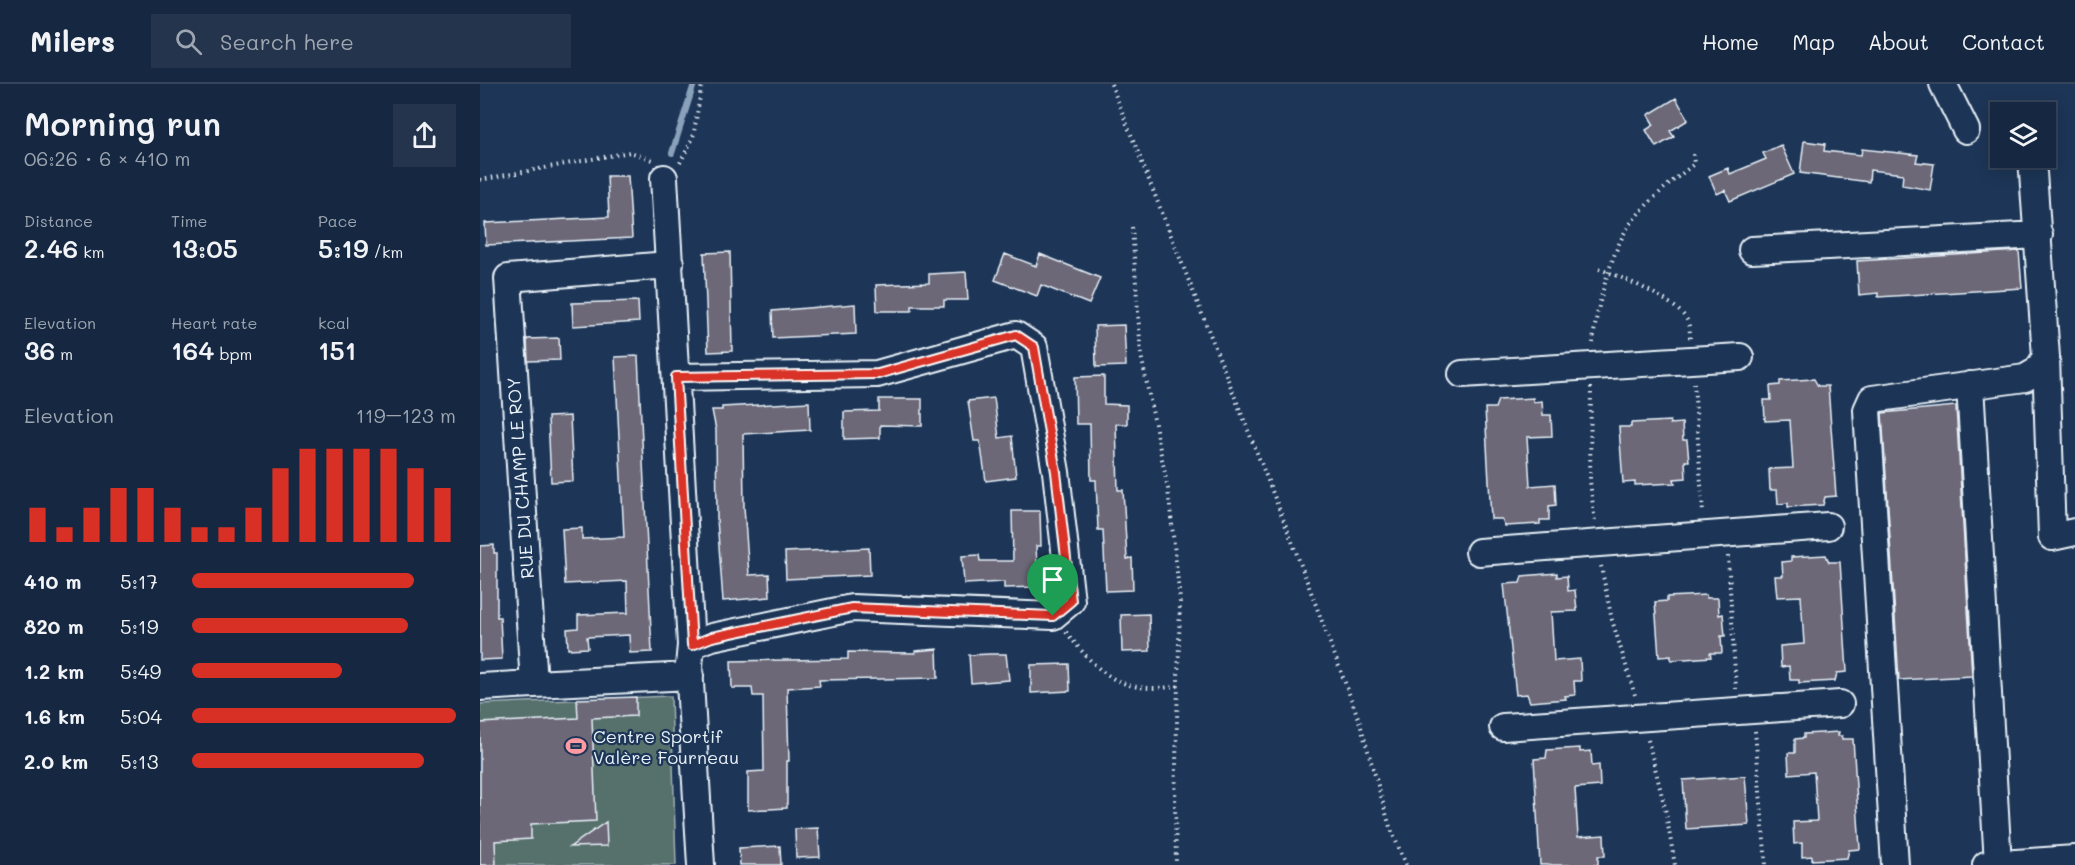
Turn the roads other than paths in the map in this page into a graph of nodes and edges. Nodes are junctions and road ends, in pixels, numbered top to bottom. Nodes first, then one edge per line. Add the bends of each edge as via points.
1 (1943, 84) edge
2 (1966, 130) dead end
3 (2033, 168) edge
4 (664, 178) road end
5 (2039, 235) junction
6 (1752, 250) dead end
7 (670, 263) junction
8 (1740, 357) dead end
9 (2046, 357) junction
10 (1462, 374) dead end
11 (676, 377) junction
12 (1970, 385) junction
13 (1828, 526) dead end
14 (2075, 532) edge
15 (1479, 552) dead end
16 (692, 645) junction
17 (690, 676) junction
18 (534, 684) junction
19 (480, 687) edge
20 (1840, 704) dead end
21 (1503, 727) dead end
22 (2075, 859) edge
23 (701, 865) edge
24 (1895, 865) edge
25 (1992, 865) edge

1 - 2 street
3 - 5 street
4 - 7 street
5 - 6 street
5 - 9 street
7 - 11 street
7 - 18 street, RUE DU CHAMP LE ROY via 508,278
8 - 10 street
9 - 12 street via 2037,371 2025,378
9 - 14 street via 2052,537
11 - 16 street
11 - 16 street via 878,374 1016,335 1034,347 1056,472 1071,601 1053,616 852,608 712,637
12 - 24 street via 1872,399 1867,410
12 - 25 street
13 - 15 street
16 - 17 street
17 - 18 street
17 - 23 street
18 - 19 street
20 - 21 street
22 - 25 street

